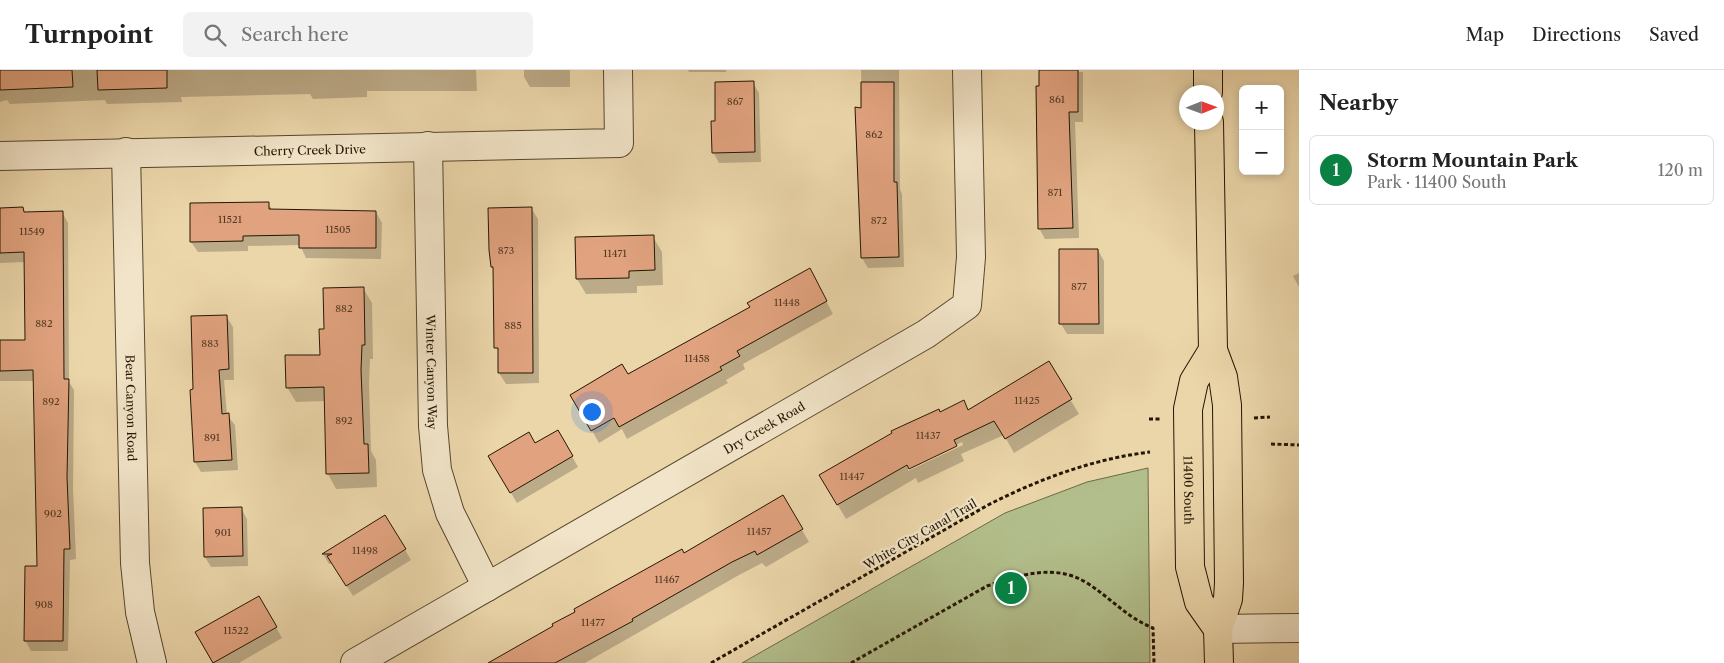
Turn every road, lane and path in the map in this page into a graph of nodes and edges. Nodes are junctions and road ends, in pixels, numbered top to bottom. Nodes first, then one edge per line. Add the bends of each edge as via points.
1 (618, 70) edge
2 (967, 70) edge
3 (1208, 70) edge
4 (1208, 85) edge
5 (1209, 130) edge
6 (428, 146) junction
7 (126, 152) junction
8 (0, 156) edge
9 (1212, 350) junction
10 (1271, 444) dead end
11 (1299, 445) edge
12 (1150, 452) dead end
13 (487, 587) junction
14 (1299, 628) edge
15 (1218, 629) junction
16 (152, 663) edge
17 (355, 663) edge
18 (711, 663) edge
19 (851, 663) edge
20 (1154, 663) edge
21 (1219, 663) edge

1 - 6 street, Cherry Creek Drive via 619,143
2 - 13 street, Dry Creek Road via 970,257 967,305 926,334
3 - 4 main road
5 - 9 main road
6 - 7 street, Cherry Creek Drive
6 - 13 street, Winter Canyon Way via 433,426 437,470 450,513
7 - 8 street, Cherry Creek Drive
7 - 16 street, Bear Canyon Road via 135,563 140,612
9 - 15 main road via 1226,391 1229,473 1230,583
9 - 15 main road, 11400 South via 1194,380 1188,409 1190,567 1199,602
10 - 11 path
12 - 18 path, White City Canal Trail via 1084,466 1019,489
13 - 17 street, Dry Creek Road
14 - 15 street
15 - 21 main road
19 - 20 path via 987,586 1011,578 1055,571 1087,583 1134,620 1153,628

